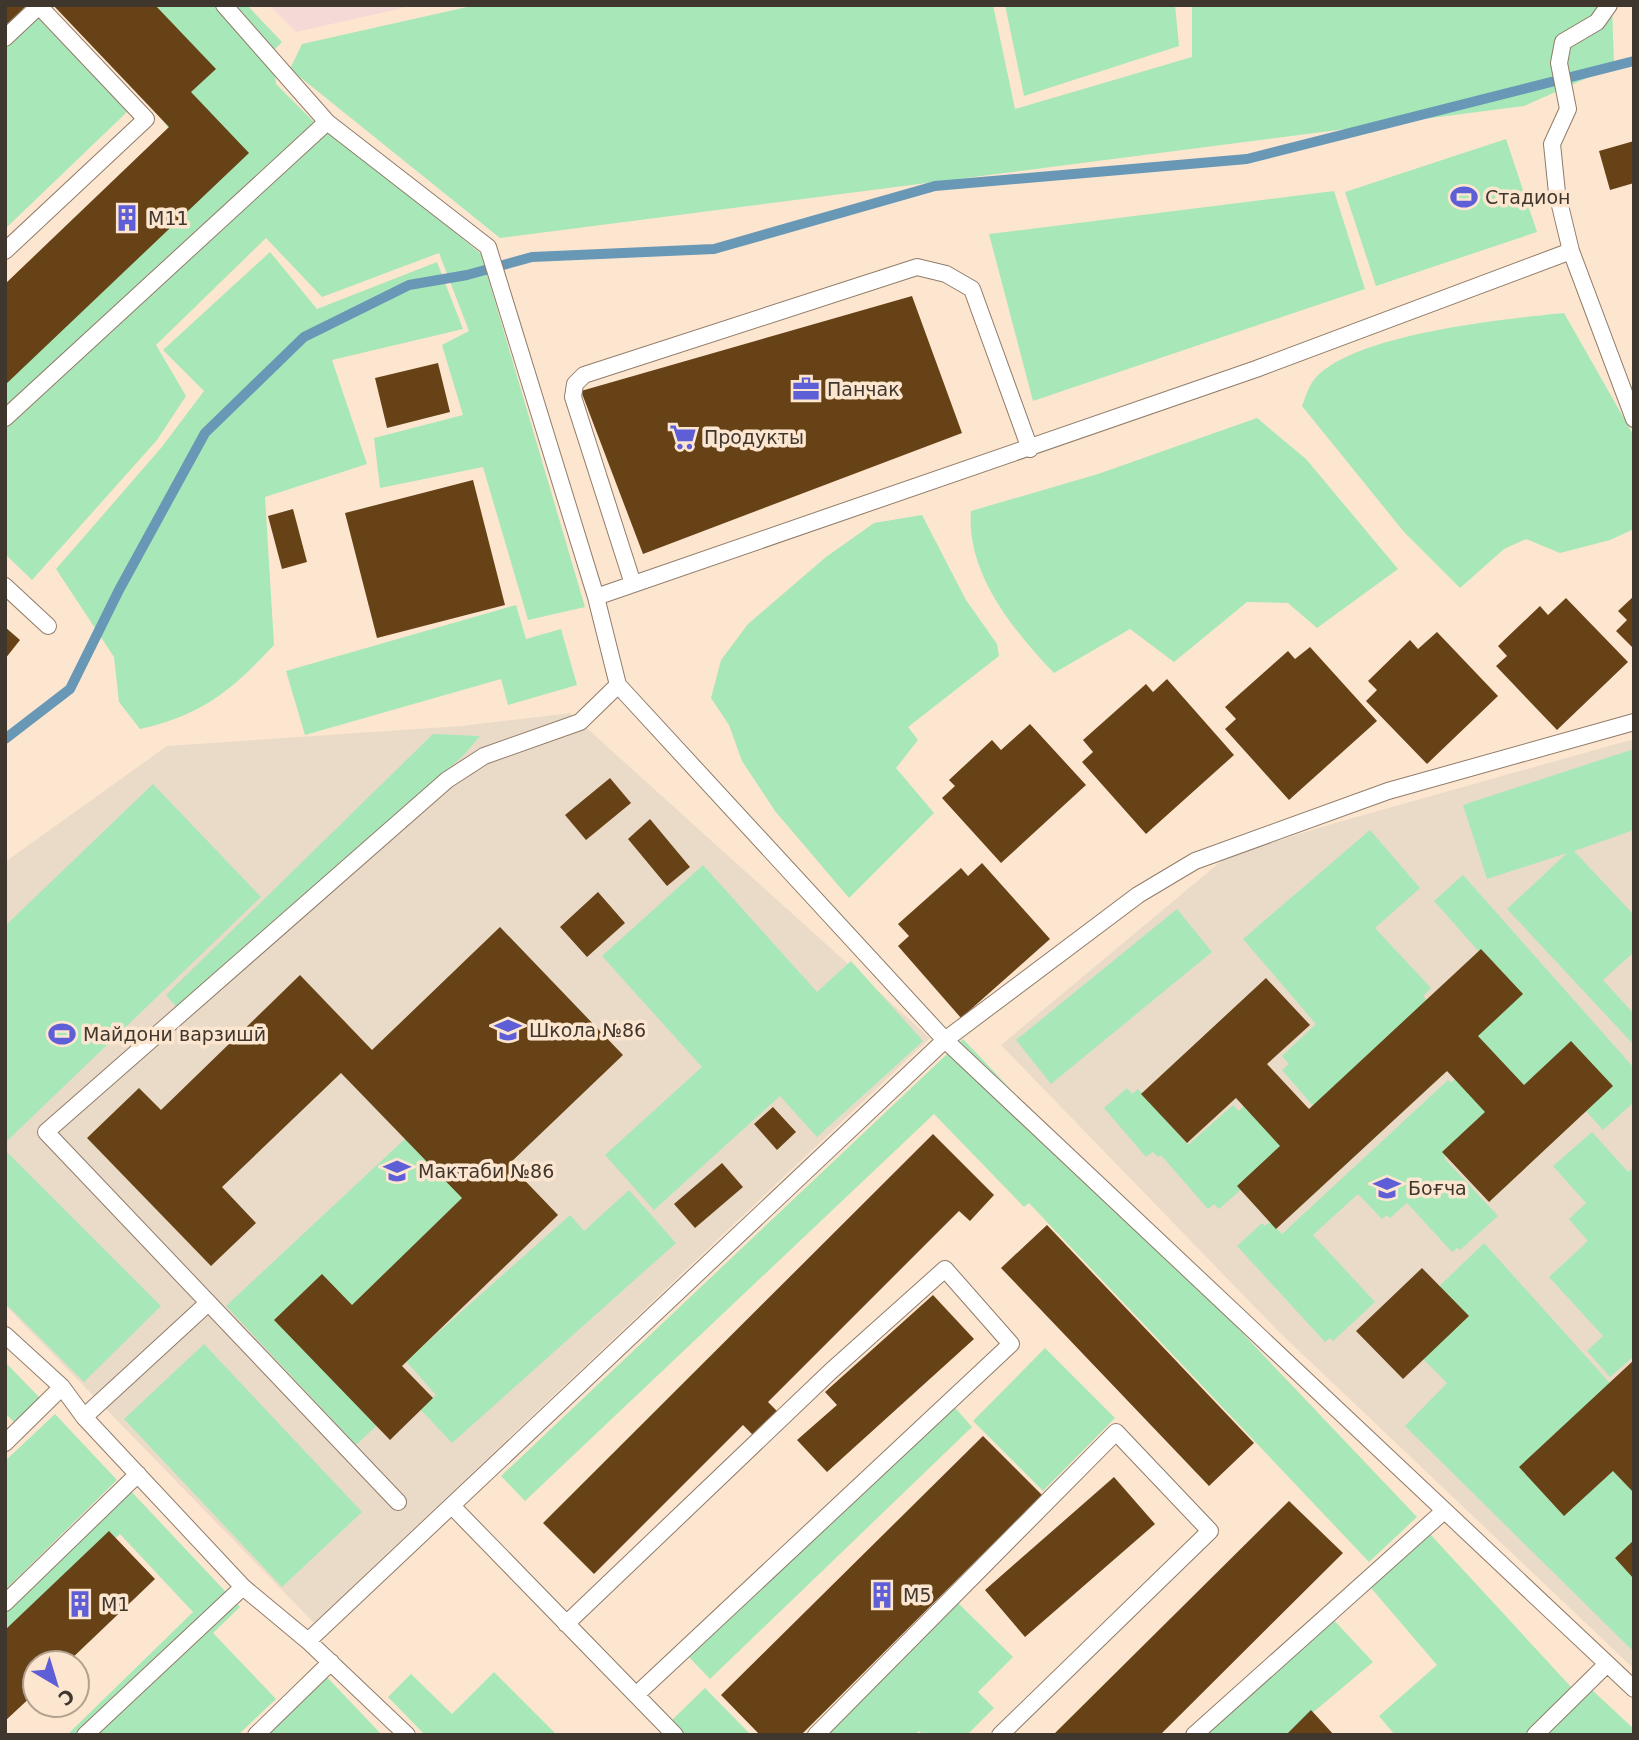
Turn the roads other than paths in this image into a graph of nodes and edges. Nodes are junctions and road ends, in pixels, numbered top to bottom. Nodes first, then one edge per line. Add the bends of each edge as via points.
1 (224, 5) edge
2 (1609, 5) edge
3 (5, 38) edge
4 (327, 122) junction
5 (1571, 250) junction
6 (5, 251) edge
7 (5, 418) edge
8 (1634, 419) edge
9 (1030, 449) junction
10 (633, 584) junction
11 (5, 586) edge
12 (596, 597) junction
13 (48, 626) dead end
14 (618, 685) junction
15 (1634, 722) edge
16 (945, 1040) junction
17 (208, 1303) junction
18 (5, 1335) edge
19 (62, 1387) junction
20 (84, 1417) junction
21 (5, 1443) edge
22 (138, 1474) junction
23 (398, 1502) dead end
24 (452, 1506) junction
25 (1444, 1511) junction
26 (243, 1587) junction
27 (5, 1603) edge
28 (566, 1624) junction
29 (308, 1641) junction
30 (331, 1662) junction
31 (1607, 1664) junction
32 (1634, 1689) edge
33 (636, 1695) junction
34 (85, 1735) edge
35 (257, 1735) edge
36 (407, 1735) edge
37 (675, 1735) edge
38 (816, 1735) edge
39 (1000, 1735) edge
40 (1194, 1735) edge
41 (1535, 1735) edge

1 - 4 lane
2 - 5 lane via 1597,22 1563,42 1559,63 1568,108 1552,144 1557,193
3 - 6 lane via 39,6 146,119
4 - 7 lane
4 - 12 lane via 488,247
5 - 8 lane
5 - 9 lane
9 - 10 lane
9 - 10 lane via 972,289 946,274 917,267 584,375 575,384 573,397
10 - 12 lane
11 - 13 lane
12 - 14 lane
14 - 16 lane
14 - 17 lane via 580,722 484,756 447,780 46,1132
15 - 16 lane via 1388,791 1195,861 1138,895
16 - 24 lane
16 - 25 lane
17 - 20 lane
17 - 23 lane
18 - 19 lane
19 - 20 lane
19 - 21 lane
20 - 22 lane
22 - 26 lane
22 - 27 lane
24 - 28 lane
24 - 29 lane
25 - 31 lane
25 - 40 lane
26 - 29 lane
26 - 34 lane
28 - 33 lane
28 - 33 lane via 945,1269 1011,1344
29 - 30 lane
30 - 35 lane
30 - 36 lane
31 - 32 lane
31 - 41 lane
33 - 37 lane
38 - 39 lane via 1116,1432 1210,1531

